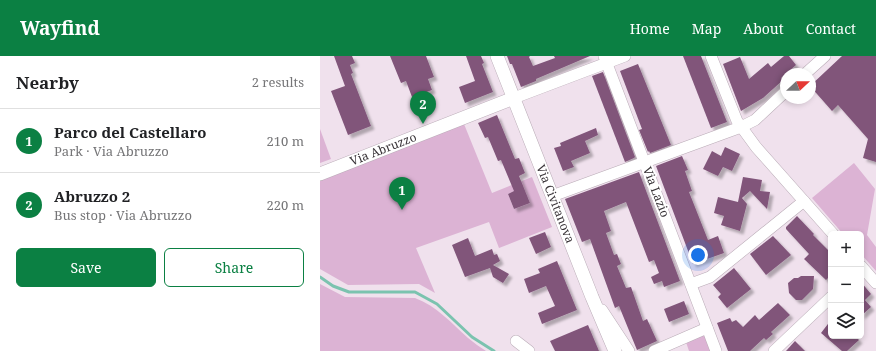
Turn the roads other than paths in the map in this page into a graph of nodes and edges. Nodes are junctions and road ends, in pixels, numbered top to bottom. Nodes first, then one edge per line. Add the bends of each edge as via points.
1 (497, 56) edge
2 (625, 56) edge
3 (711, 56) edge
4 (825, 56) edge
5 (606, 59) edge
6 (813, 61) edge
7 (780, 97) edge
8 (514, 98) junction
9 (741, 127) junction
10 (645, 162) junction
11 (320, 174) edge
12 (552, 196) junction
13 (804, 202) junction
14 (829, 231) edge
15 (864, 270) edge
16 (876, 283) edge
17 (691, 284) junction
18 (828, 300) edge
19 (708, 328) junction
20 (610, 330) junction
21 (516, 341) dead end
22 (529, 351) edge
23 (615, 351) edge
24 (629, 351) edge
25 (654, 351) edge
26 (716, 351) edge
27 (774, 351) edge

1 - 8 street, Via Civitanova
2 - 5 street
3 - 9 street
4 - 6 street
5 - 8 street
5 - 10 street, Via Lazio
7 - 9 street via 755,120
8 - 11 street, Via Abruzzo
8 - 12 street, Via Civitanova
9 - 10 street
9 - 13 street via 756,148
10 - 12 street
10 - 17 street, Via Lazio
12 - 20 street, Via Civitanova via 593,301
13 - 14 street
13 - 17 street via 710,277
15 - 16 street
17 - 19 street, Via Lazio
18 - 27 street
19 - 25 street
19 - 26 street, Via Lazio
20 - 23 street, Via Civitanova
20 - 24 street
21 - 22 street

